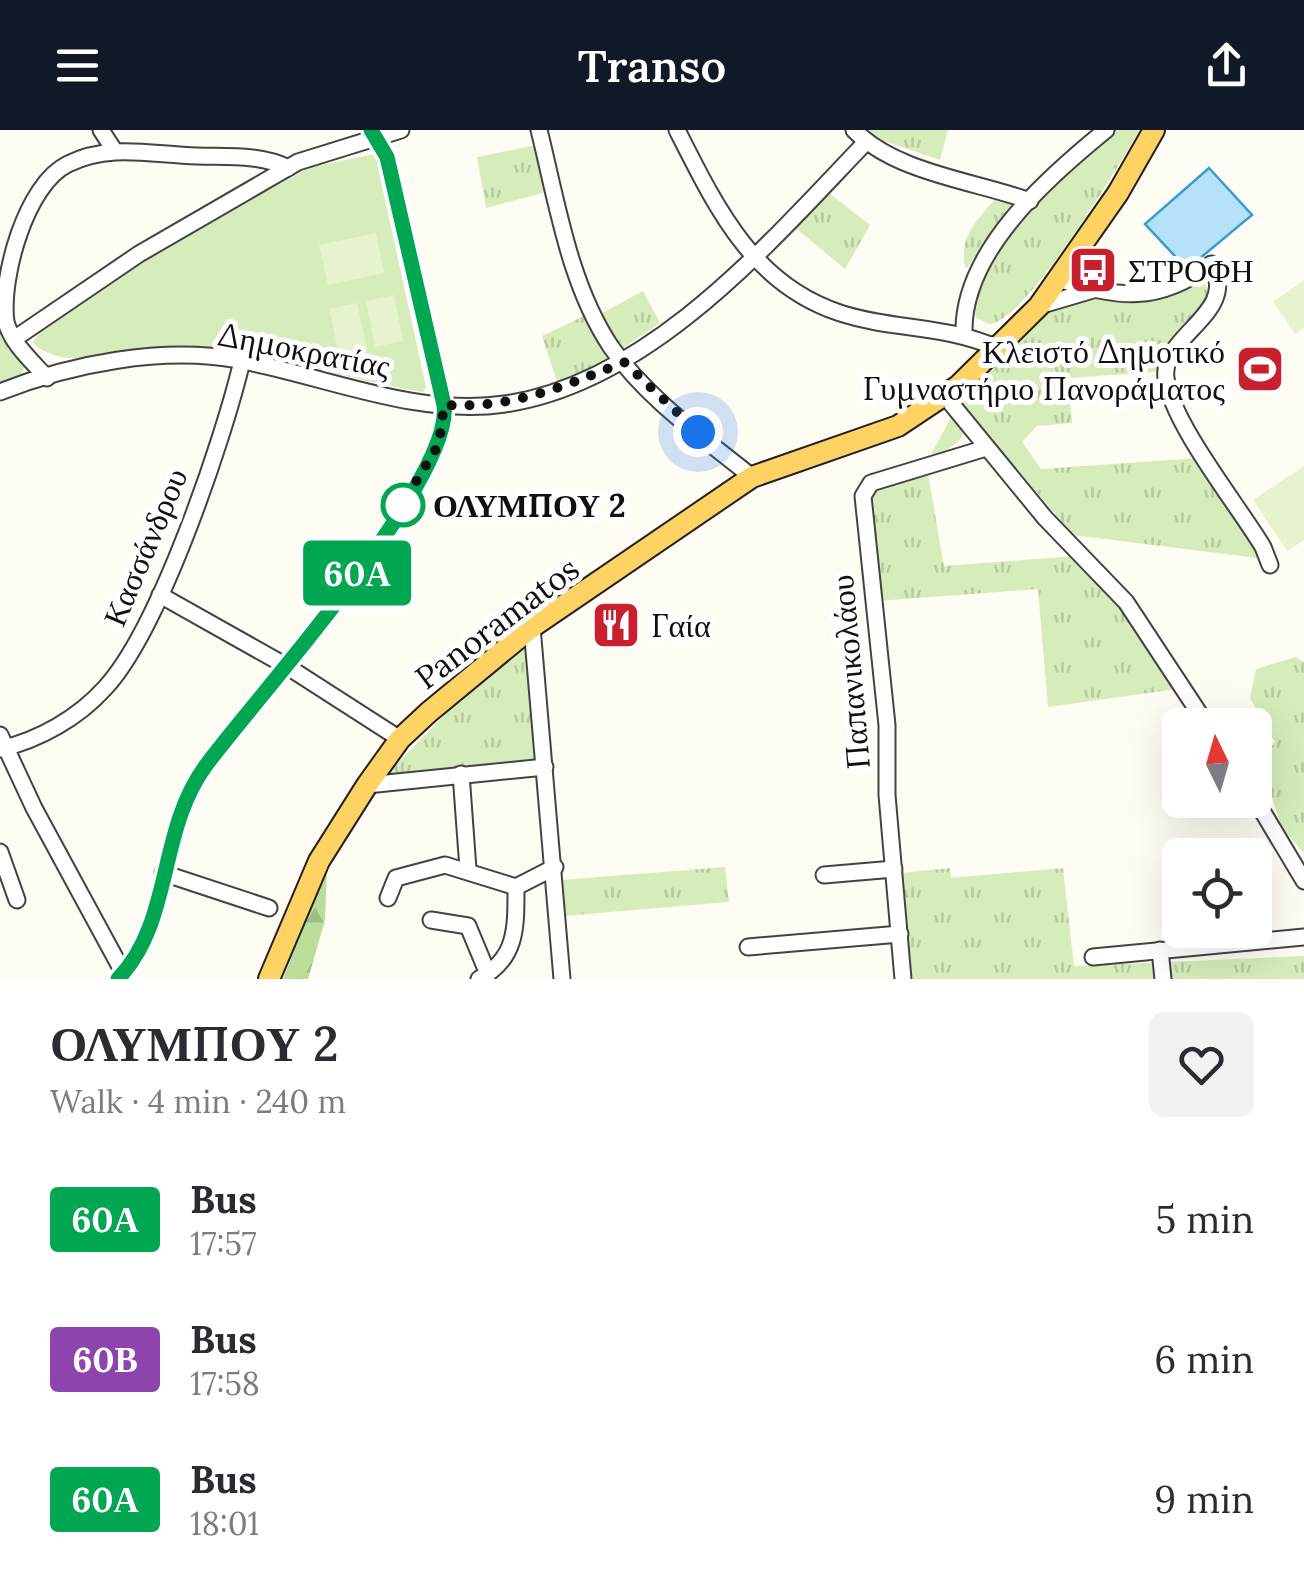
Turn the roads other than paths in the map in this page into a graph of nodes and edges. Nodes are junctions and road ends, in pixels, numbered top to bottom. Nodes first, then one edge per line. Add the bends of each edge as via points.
1 (101, 130) edge
2 (401, 130) edge
3 (539, 130) edge
4 (677, 130) edge
5 (1106, 130) edge
6 (1154, 130) edge
7 (375, 134) edge
8 (860, 136) edge
9 (114, 150) junction
10 (288, 168) junction
11 (1030, 201) junction
12 (1077, 254) junction
13 (753, 260) junction
14 (4, 275) edge
15 (1058, 278) junction
16 (1094, 290) junction
17 (1039, 306) junction
18 (964, 333) junction
19 (14, 339) junction
20 (996, 348) junction
21 (242, 361) junction
22 (624, 362) junction
23 (46, 378) junction
24 (0, 392) edge
25 (945, 396) junction
26 (444, 405) junction
27 (986, 448) junction
28 (752, 477) junction
29 (1270, 565) dead end
30 (160, 596) junction
31 (532, 627) junction
32 (288, 666) junction
33 (1196, 708) edge
34 (400, 740) junction
35 (2, 744) edge
36 (546, 766) junction
37 (461, 774) junction
38 (366, 784) junction
39 (1263, 818) edge
40 (0, 852) edge
41 (555, 868) junction
42 (468, 869) junction
43 (894, 870) junction
44 (163, 872) junction
45 (824, 875) dead end
46 (1304, 881) edge
47 (516, 888) junction
48 (388, 898) dead end
49 (17, 900) dead end
50 (268, 908) dead end
51 (432, 920) dead end
52 (900, 934) junction
53 (1304, 937) edge
54 (748, 947) dead end
55 (1160, 950) junction
56 (1093, 958) dead end
57 (121, 976) edge
58 (483, 976) edge
59 (270, 979) edge
60 (562, 979) edge
61 (903, 979) edge
62 (1162, 979) edge

1 - 9 street
2 - 7 street
3 - 22 street via 582,289
4 - 13 street
5 - 11 street
6 - 12 main road, Panoramatos
7 - 10 street
7 - 26 street via 387,157
8 - 11 street via 918,166
8 - 13 street, Δημοκρατίας
9 - 10 street via 267,160
9 - 14 street via 67,164 46,180 23,219
10 - 19 street via 139,254
11 - 18 street via 972,278
12 - 15 main road, Panoramatos
12 - 16 street
13 - 18 street via 774,279 840,313
13 - 22 street, Δημοκρατίας
14 - 19 street via 5,315
15 - 16 street
15 - 17 main road, Panoramatos
16 - 17 street
16 - 29 street via 1162,292 1211,264 1218,278 1213,301 1169,359 1165,377 1185,424
17 - 20 main road, Panoramatos
18 - 20 street
19 - 23 street
20 - 25 main road, Panoramatos
21 - 23 street, Δημοκρατίας via 145,360
21 - 26 street, Δημοκρατίας
21 - 30 street, Κασσάνδρου
22 - 26 street, Δημοκρατίας via 525,400
22 - 28 street via 664,405
23 - 24 street, Δημοκρατίας
25 - 27 street
25 - 28 main road, Panoramatos via 898,426
26 - 32 street via 442,437 412,491
27 - 33 street via 1126,602
27 - 43 street, Παπανικολάου via 871,483 864,492
28 - 31 main road, Panoramatos
30 - 32 street
30 - 35 street, Κασσάνδρου via 105,688 43,735
31 - 34 main road, Panoramatos
31 - 36 street
32 - 34 street
32 - 44 street via 189,792
34 - 38 main road, Panoramatos
35 - 57 street
36 - 37 street
36 - 41 street
37 - 38 street
37 - 42 street
38 - 59 main road, Panoramatos via 318,861
39 - 46 street
40 - 49 street
41 - 47 street
41 - 60 street
42 - 47 street
42 - 48 street via 445,865 408,872 396,878
43 - 45 street
43 - 52 street, Παπανικολάου
44 - 50 street
44 - 57 street via 147,938
47 - 58 street via 507,958
51 - 58 street via 468,926
52 - 54 street
52 - 61 street, Παπανικολάου
53 - 55 street
55 - 56 street
55 - 62 street

